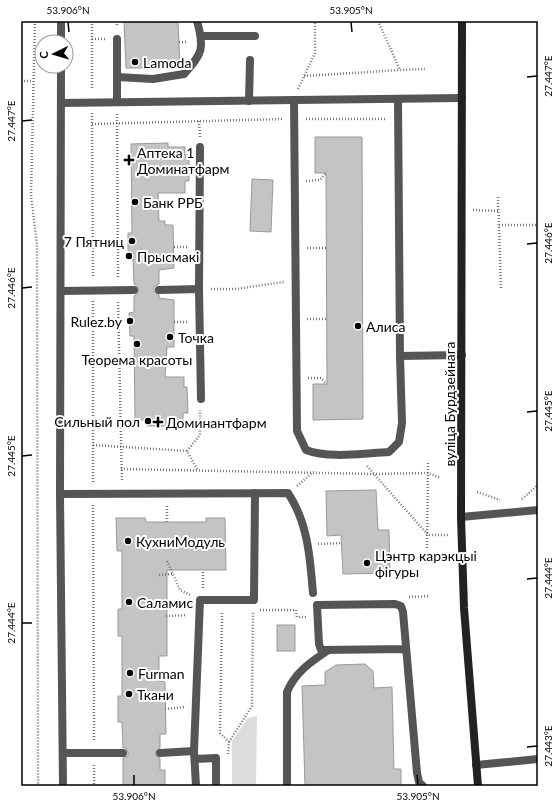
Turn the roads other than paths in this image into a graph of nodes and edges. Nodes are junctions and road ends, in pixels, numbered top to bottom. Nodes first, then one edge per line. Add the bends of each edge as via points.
1 (61, 21) edge
2 (197, 21) edge
3 (462, 21) edge
4 (61, 34) edge
5 (202, 36) junction
6 (255, 36) dead end
7 (117, 39) dead end
8 (250, 60) dead end
9 (61, 74) edge
10 (117, 77) junction
11 (398, 98) junction
12 (462, 98) junction
13 (249, 100) junction
14 (294, 100) junction
15 (117, 102) junction
16 (61, 103) junction
17 (200, 147) dead end
18 (199, 289) junction
19 (134, 290) dead end
20 (159, 290) dead end
21 (61, 291) junction
22 (462, 355) junction
23 (400, 356) junction
24 (201, 399) road end
25 (255, 493) junction
26 (60, 494) junction
27 (538, 510) edge
28 (461, 517) junction
29 (313, 593) dead end
30 (406, 649) junction
31 (327, 651) junction
32 (63, 752) junction
33 (123, 753) dead end
34 (160, 753) dead end
35 (195, 755) junction
36 (538, 759) edge
37 (476, 765) junction
38 (63, 786) edge
39 (196, 786) edge
40 (216, 786) edge
41 (287, 786) edge
42 (423, 786) edge
43 (478, 786) edge

1 - 4 lane
2 - 5 lane
3 - 12 street, вуліца Бурдзейнага
5 - 6 lane
5 - 10 lane via 199,57 184,74 153,79
7 - 10 lane
8 - 13 lane
9 - 16 lane
10 - 15 lane
11 - 12 lane
11 - 14 lane
11 - 23 lane
12 - 22 street, вуліца Бурдзейнага
13 - 14 lane
13 - 15 lane
14 - 23 lane via 297,431 306,450 316,454 389,452 399,442 402,423
15 - 16 lane
16 - 21 lane
17 - 18 lane
18 - 20 lane
18 - 24 lane
19 - 21 lane
21 - 26 lane
22 - 23 lane
22 - 28 street, вуліца Бурдзейнага
25 - 26 lane
25 - 29 lane via 288,493 296,505 305,528
25 - 35 lane via 254,600 200,597
26 - 32 lane
27 - 28 lane
28 - 37 street, вуліца Бурдзейнага
30 - 31 lane
30 - 31 lane via 401,606 317,605 319,644 321,650
30 - 42 lane via 417,773
31 - 41 lane via 301,669 287,692
32 - 33 lane
32 - 38 lane
34 - 35 lane
35 - 39 lane
35 - 40 lane via 216,758
36 - 37 lane
37 - 43 street, вуліца Бурдзейнага

